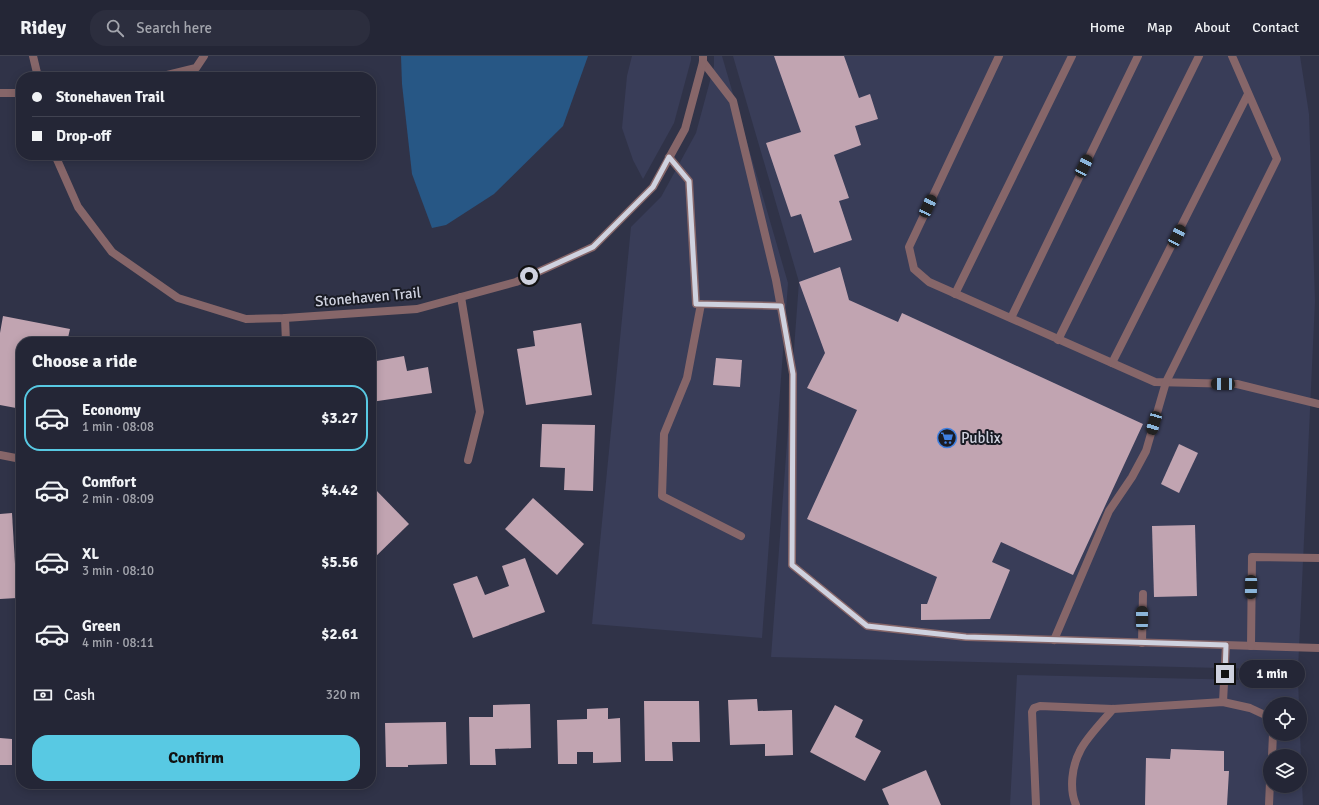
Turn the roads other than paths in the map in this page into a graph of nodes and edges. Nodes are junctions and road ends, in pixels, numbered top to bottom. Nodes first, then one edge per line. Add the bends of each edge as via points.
1 (33, 56) edge
2 (204, 56) edge
3 (999, 56) edge
4 (1072, 56) edge
5 (1138, 56) edge
6 (1199, 56) edge
7 (1232, 56) edge
8 (703, 59) edge
9 (37, 72) edge
10 (180, 72) edge
11 (0, 93) edge
12 (16, 93) edge
13 (1248, 94) junction
14 (669, 157) junction
15 (57, 160) edge
16 (955, 294) junction
17 (461, 297) junction
18 (701, 304) junction
19 (781, 306) junction
20 (286, 318) junction
21 (1011, 318) junction
22 (286, 337) edge
23 (1058, 340) junction
24 (1112, 364) junction
25 (1166, 382) junction
26 (1319, 404) edge
27 (0, 455) edge
28 (16, 458) edge
29 (468, 460) dead end
30 (741, 536) dead end
31 (1319, 558) edge
32 (1142, 594) dead end
33 (1054, 640) junction
34 (1142, 642) junction
35 (1226, 645) junction
36 (1250, 646) junction
37 (1319, 648) edge
38 (1223, 702) junction
39 (1113, 709) junction
40 (1263, 714) edge
41 (1270, 793) edge
42 (1036, 805) edge
43 (1076, 805) edge
44 (1269, 805) edge

1 - 9 street
2 - 10 street via 196,68
3 - 16 street via 909,247 914,268 929,282
4 - 16 street
5 - 21 street
6 - 23 street
7 - 13 street
8 - 14 street, Stonehaven Trail via 685,129
8 - 19 street via 733,101
11 - 12 street
13 - 24 street
13 - 25 street via 1277,159
14 - 17 street, Stonehaven Trail via 653,187 593,247 516,282
14 - 18 street via 689,181 696,304
15 - 20 street, Stonehaven Trail via 78,207 112,252 178,298 246,319
16 - 21 street
17 - 20 street, Stonehaven Trail via 417,309
17 - 29 street via 480,412
18 - 19 street
18 - 30 street via 687,378 664,434 662,496
19 - 33 street via 793,374 792,565 867,626 966,637
20 - 22 street
21 - 23 street
23 - 24 street
24 - 25 street via 1154,382
25 - 26 street via 1238,384
25 - 33 street via 1146,451 1110,511
27 - 28 street
31 - 36 street via 1252,557
32 - 34 street
33 - 34 street
34 - 35 street
35 - 36 street
35 - 38 street
36 - 37 street
38 - 39 street
38 - 40 street via 1250,708
39 - 42 street via 1040,706 1034,708 1032,712
39 - 43 street via 1080,750 1072,776 1073,798
41 - 44 street

